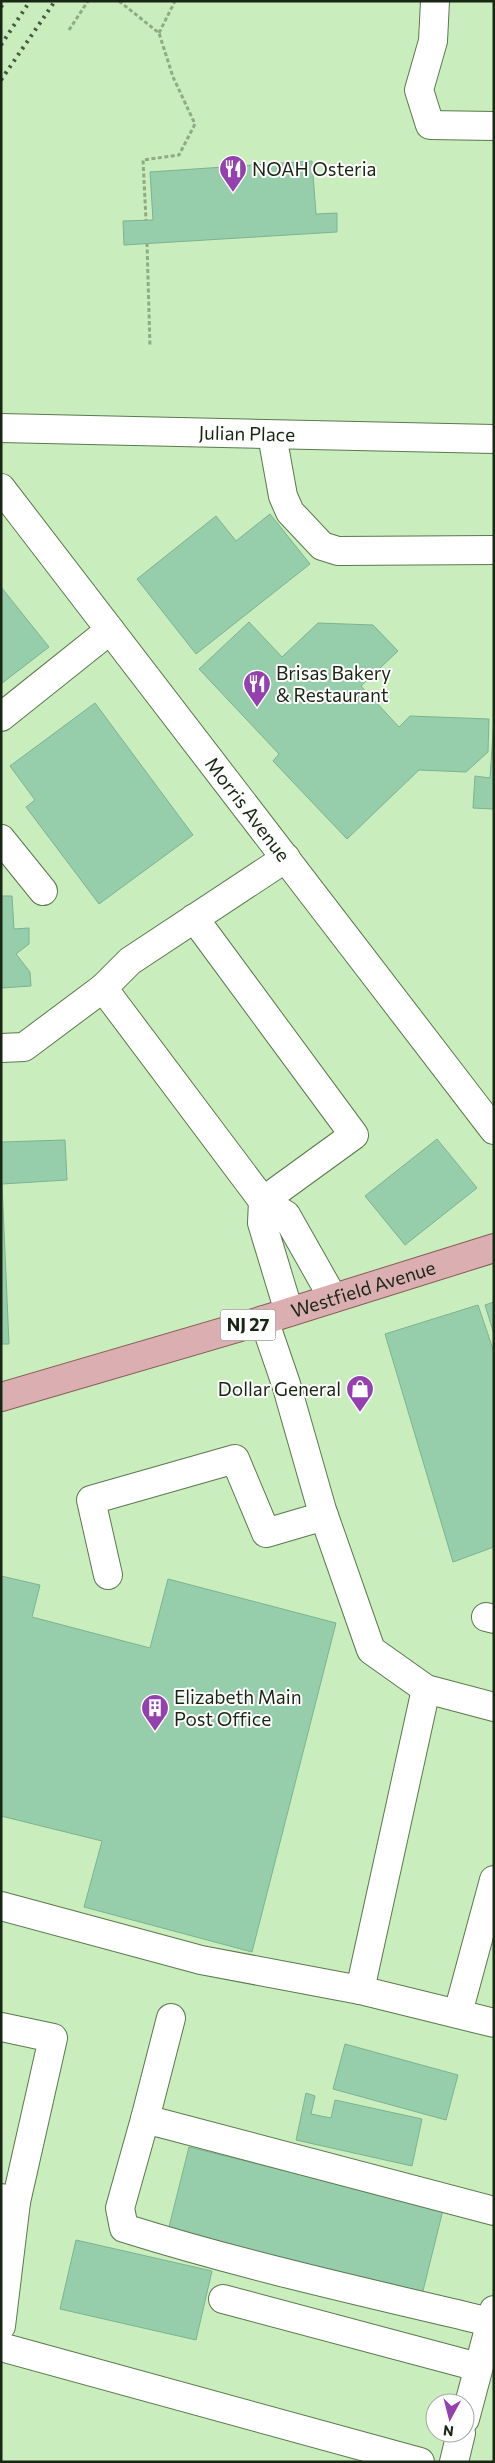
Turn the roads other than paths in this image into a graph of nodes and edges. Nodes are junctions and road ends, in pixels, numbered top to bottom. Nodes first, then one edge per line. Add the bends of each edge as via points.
1 (435, 1) edge
2 (494, 126) edge
3 (1, 428) edge
4 (272, 435) junction
5 (494, 439) edge
6 (1, 488) edge
7 (494, 550) edge
8 (110, 630) junction
9 (1, 717) edge
10 (1, 839) edge
11 (286, 858) junction
12 (43, 891) dead end
13 (194, 918) junction
14 (103, 988) junction
15 (1, 1048) edge
16 (494, 1130) edge
17 (263, 1202) junction
18 (494, 1248) edge
19 (333, 1298) junction
20 (289, 1312) junction
21 (264, 1320) junction
22 (1, 1397) edge
23 (324, 1516) junction
24 (108, 1574) dead end
25 (426, 1689) junction
26 (494, 1707) edge
27 (494, 1880) edge
28 (1, 1906) edge
29 (360, 1990) junction
30 (458, 2013) junction
31 (171, 2018) dead end
32 (494, 2023) edge
33 (1, 2026) edge
34 (145, 2118) junction
35 (9, 2200) edge
36 (494, 2211) edge
37 (223, 2299) dead end
38 (1, 2326) edge
39 (491, 2326) edge
40 (1, 2347) edge
41 (478, 2368) junction
42 (472, 2393) edge
43 (459, 2443) edge
44 (420, 2462) edge
45 (454, 2462) edge

1 - 2 street via 433,41 419,90 430,125
3 - 4 street, Julian Place
4 - 5 street, Julian Place
4 - 7 street via 290,512 322,546 338,551
6 - 8 street, Morris Avenue
8 - 9 street
8 - 11 street, Morris Avenue
10 - 12 street
11 - 13 street
11 - 16 street, Morris Avenue
13 - 14 street via 130,961
13 - 17 street via 354,1135
14 - 15 street via 24,1047
14 - 17 street
17 - 19 street via 286,1215
17 - 20 street via 262,1223
18 - 19 main road, Westfield Avenue / NJ 27
19 - 20 main road, Westfield Avenue / NJ 27
20 - 21 main road, Westfield Avenue / NJ 27
21 - 22 main road, Westfield Avenue / NJ 27
21 - 23 street
23 - 24 street via 266,1532 235,1460 91,1500
23 - 25 street via 371,1650
25 - 26 street
25 - 29 street
27 - 30 street
28 - 29 street via 201,1960
29 - 30 street
30 - 32 street
31 - 34 street
33 - 35 street via 53,2038
34 - 36 street
34 - 39 street via 120,2208 124,2228 270,2270
35 - 38 street
37 - 41 street
39 - 41 street
40 - 44 street
41 - 42 street
43 - 45 street

